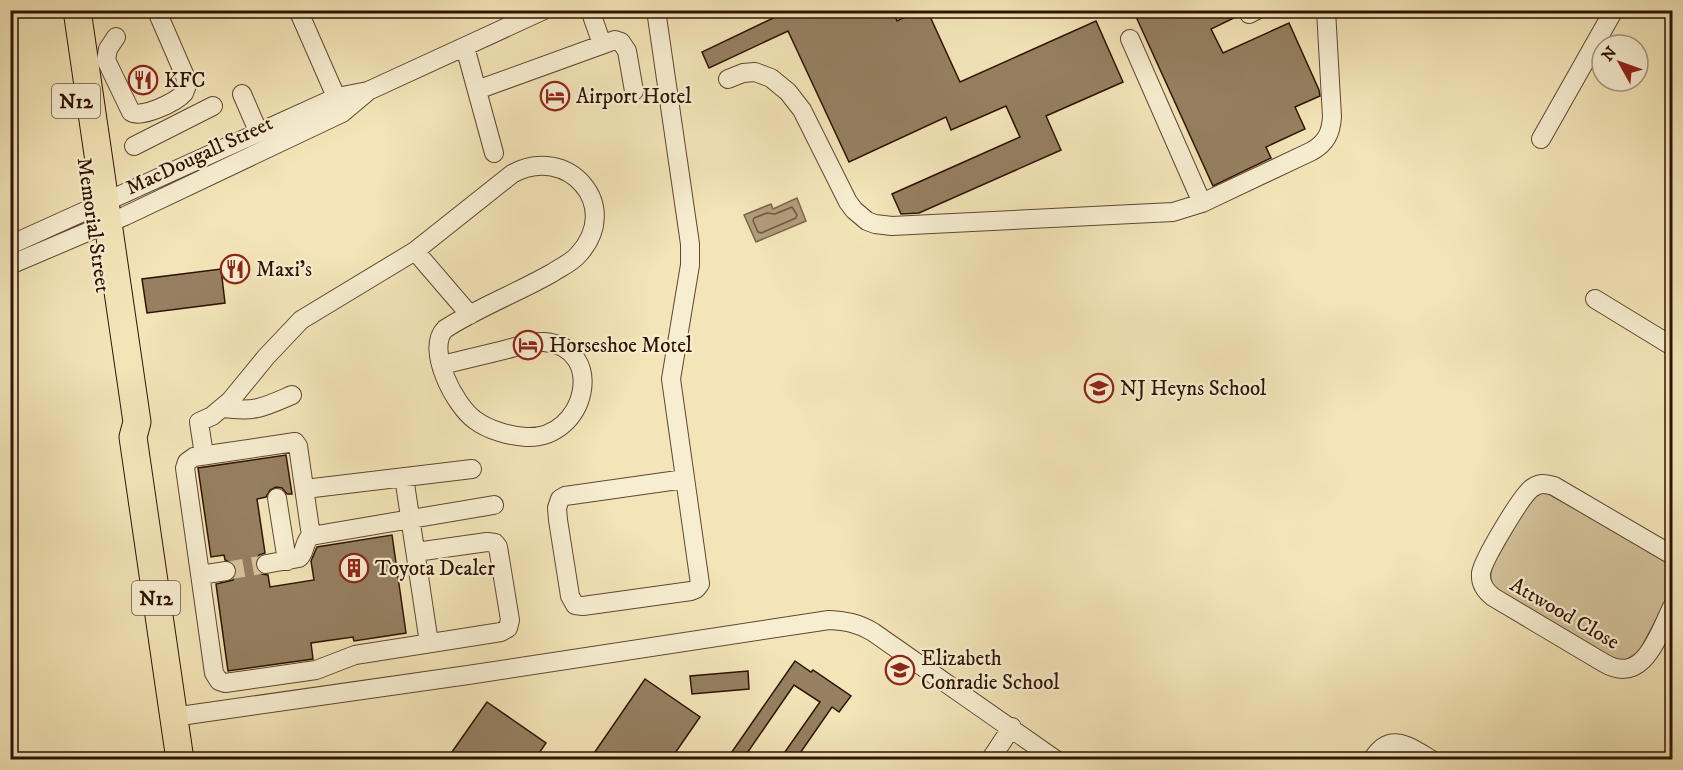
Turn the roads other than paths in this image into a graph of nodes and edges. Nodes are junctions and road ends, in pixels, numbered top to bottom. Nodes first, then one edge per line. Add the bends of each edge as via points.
1 (62, 10) edge
2 (77, 10) edge
3 (298, 10) edge
4 (544, 10) edge
5 (590, 10) edge
6 (656, 10) edge
7 (1326, 10) edge
8 (1614, 10) edge
9 (159, 16) dead end
10 (116, 37) dead end
11 (1130, 39) dead end
12 (602, 44) junction
13 (465, 47) junction
14 (728, 78) dead end
15 (477, 90) junction
16 (634, 91) dead end
17 (242, 94) dead end
18 (340, 105) junction
19 (213, 106) dead end
20 (258, 131) junction
21 (1541, 139) dead end
22 (135, 146) dead end
23 (494, 153) dead end
24 (1202, 202) junction
25 (100, 215) junction
26 (10, 245) edge
27 (415, 251) junction
28 (10, 265) edge
29 (1595, 299) dead end
30 (470, 315) junction
31 (1672, 346) edge
32 (442, 365) junction
33 (292, 395) dead end
34 (223, 408) junction
35 (204, 455) junction
36 (472, 469) dead end
37 (404, 477) junction
38 (685, 479) junction
39 (305, 489) junction
40 (277, 498) dead end
41 (494, 505) dead end
42 (410, 518) junction
43 (311, 536) junction
44 (416, 552) junction
45 (1672, 555) edge
46 (287, 561) junction
47 (266, 564) tunnel mouth
48 (226, 571) tunnel mouth
49 (200, 575) junction
50 (1672, 607) edge
51 (1668, 627) edge
52 (429, 643) junction
53 (173, 717) junction
54 (1012, 727) junction
55 (180, 759) edge
56 (990, 759) edge
57 (1056, 759) edge
58 (1372, 759) edge
59 (1432, 759) edge

1 - 25 highway, Memorial Street / N12
2 - 25 highway, Memorial Street / N12
3 - 18 street
4 - 13 street, MacDougall Street
5 - 12 street
6 - 38 street via 690,244 671,379
7 - 24 street via 1333,98 1329,136 1312,151
8 - 21 street
9 - 10 street via 192,78 176,100 133,114 106,60
11 - 24 street
12 - 15 street
12 - 16 street via 615,40 623,44
13 - 15 street
13 - 18 street, MacDougall Street
14 - 24 street via 759,73 788,92 802,110 848,202 859,216 875,224 1161,213
15 - 23 street
17 - 20 street
18 - 20 street, MacDougall Street
18 - 25 street, MacDougall Street
19 - 22 street
20 - 25 street, MacDougall Street
25 - 26 street, MacDougall Street
25 - 28 street, MacDougall Street
25 - 53 highway, Memorial Street / N12 via 137,422 133,437
27 - 30 street
27 - 30 street via 512,174 529,166 558,167 585,187 595,205 595,222 589,241 576,257
27 - 34 street via 301,320
29 - 31 street
30 - 32 street via 441,333 438,346
32 - 32 street via 532,343 552,344 576,358 582,373 581,392 562,427 545,436 525,437 489,428 473,419 454,397
33 - 34 street via 251,411
34 - 35 street via 199,422
35 - 39 street via 295,442
35 - 49 street via 190,458 185,468
36 - 37 street
37 - 39 street
37 - 42 street
38 - 38 street via 699,587 575,605 570,596 558,520 560,499
39 - 43 street
40 - 46 street
41 - 42 street
42 - 43 street
42 - 44 street
43 - 46 street via 301,557
44 - 52 street
44 - 52 street via 495,543 510,620 508,628 501,632
45 - 51 street, Attwood Close via 1554,486 1544,484 1524,496 1481,572 1482,584 1493,597 1615,669 1628,669 1640,663
46 - 47 street
48 - 49 street
49 - 52 street via 214,673 222,682 316,670 356,655
50 - 51 street, Attwood Close
53 - 54 street via 829,620 863,626
53 - 55 highway, Memorial Street / N12
54 - 56 street
54 - 57 street
58 - 59 street via 1383,747 1395,742

